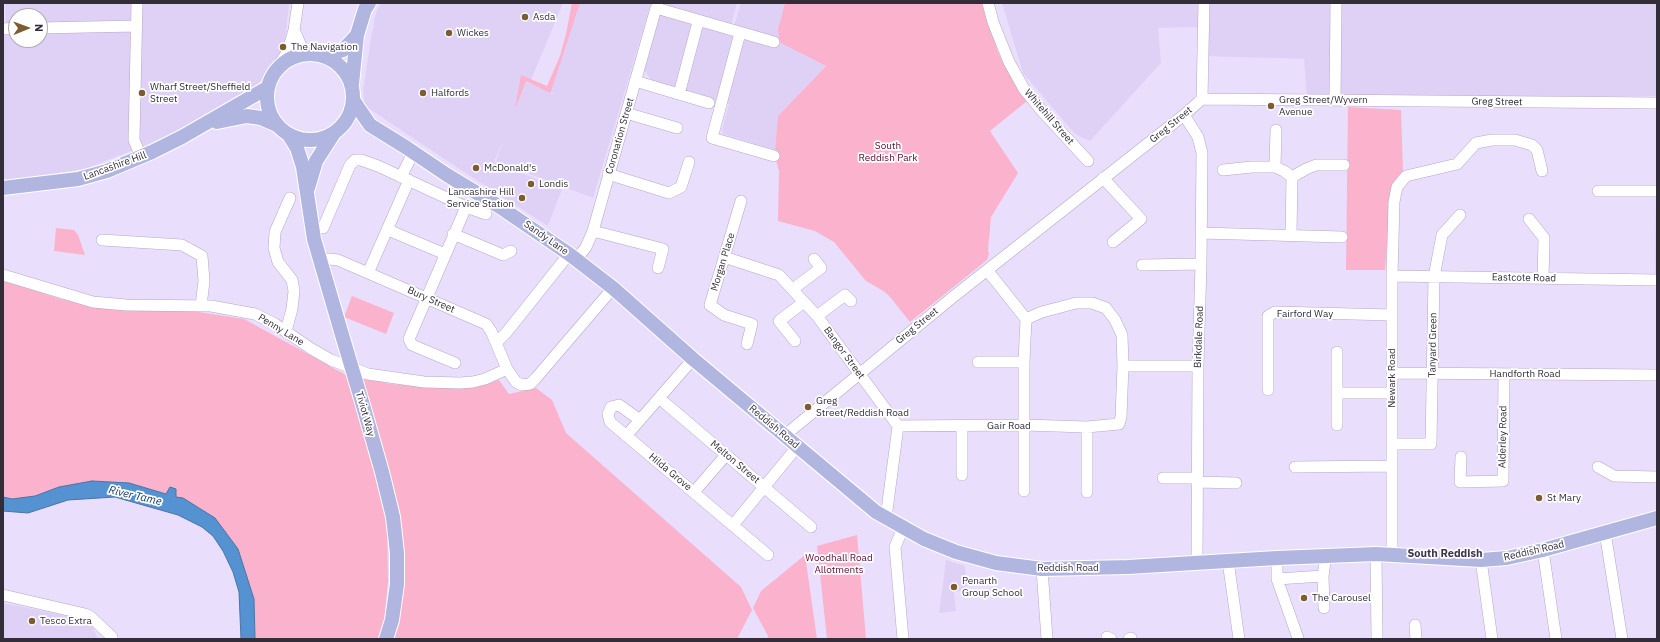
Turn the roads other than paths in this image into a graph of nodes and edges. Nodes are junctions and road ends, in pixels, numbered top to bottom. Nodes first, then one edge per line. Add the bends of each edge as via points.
1 (137, 3) edge
2 (298, 3) edge
3 (368, 3) edge
4 (988, 3) edge
5 (1204, 3) edge
6 (1336, 3) edge
7 (698, 22) junction
8 (136, 26) junction
9 (48, 28) edge
10 (294, 30) junction
11 (740, 33) junction
12 (357, 35) junction
13 (774, 42) dead end
14 (314, 54) junction
15 (280, 65) junction
16 (635, 81) junction
17 (267, 88) junction
18 (352, 93) junction
19 (678, 94) junction
20 (1202, 99) junction
21 (1336, 100) junction
22 (709, 103) dead end
23 (1657, 103) edge
24 (626, 113) junction
25 (1184, 115) junction
26 (277, 125) junction
27 (370, 125) junction
28 (198, 127) junction
29 (677, 128) dead end
30 (1276, 130) dead end
31 (336, 131) junction
32 (289, 135) junction
33 (413, 153) junction
34 (774, 156) dead end
35 (141, 157) junction
36 (1088, 161) dead end
37 (689, 162) dead end
38 (1344, 164) dead end
39 (1275, 167) junction
40 (1223, 170) dead end
41 (1542, 171) dead end
42 (608, 174) junction
43 (1292, 177) junction
44 (405, 178) junction
45 (1103, 178) junction
46 (3, 188) edge
47 (1657, 190) edge
48 (307, 191) junction
49 (1598, 191) dead end
50 (290, 198) dead end
51 (741, 201) dead end
52 (466, 207) junction
53 (486, 214) dead end
54 (1460, 215) dead end
55 (1529, 219) dead end
56 (323, 228) dead end
57 (388, 230) junction
58 (593, 231) junction
59 (1201, 233) junction
60 (453, 234) junction
61 (1290, 235) junction
62 (1342, 237) dead end
63 (102, 240) dead end
64 (1113, 242) dead end
65 (511, 251) dead end
66 (445, 254) junction
67 (573, 257) junction
68 (724, 257) junction
69 (329, 259) dead end
70 (814, 259) dead end
71 (1201, 264) junction
72 (1142, 265) dead end
73 (658, 268) dead end
74 (987, 270) junction
75 (368, 273) junction
76 (3, 275) edge
77 (1392, 276) junction
78 (1434, 277) junction
79 (1543, 278) junction
80 (1657, 280) edge
81 (613, 288) junction
82 (793, 289) junction
83 (426, 298) junction
84 (851, 301) dead end
85 (804, 302) junction
86 (201, 306) junction
87 (1392, 315) junction
88 (817, 316) junction
89 (1026, 320) junction
90 (286, 331) junction
91 (795, 341) dead end
92 (496, 343) junction
93 (747, 344) dead end
94 (1337, 352) dead end
95 (693, 359) junction
96 (978, 362) dead end
97 (1024, 362) junction
98 (454, 363) dead end
99 (1123, 366) junction
100 (1198, 366) junction
101 (507, 369) junction
102 (1392, 373) junction
103 (859, 374) junction
104 (1433, 374) junction
105 (1504, 375) junction
106 (1657, 375) edge
107 (1268, 390) dead end
108 (1338, 393) junction
109 (1392, 393) junction
110 (658, 398) junction
111 (640, 420) junction
112 (1024, 425) junction
113 (1337, 425) dead end
114 (898, 426) junction
115 (962, 426) junction
116 (1087, 427) junction
117 (626, 436) junction
118 (784, 436) junction
119 (1392, 444) junction
120 (797, 447) junction
121 (726, 455) junction
122 (1461, 457) dead end
123 (1392, 466) junction
124 (1295, 467) dead end
125 (1598, 467) dead end
126 (962, 475) dead end
127 (1657, 477) edge
128 (1163, 478) dead end
129 (1197, 480) junction
130 (1236, 483) dead end
131 (764, 487) junction
132 (1024, 491) dead end
133 (694, 492) junction
134 (1087, 492) dead end
135 (886, 518) junction
136 (1657, 518) edge
137 (733, 525) junction
138 (811, 527) dead end
139 (903, 528) junction
140 (1605, 532) junction
141 (1543, 550) junction
142 (1376, 554) junction
143 (1392, 554) junction
144 (768, 555) dead end
145 (1326, 555) junction
146 (1277, 558) junction
147 (1481, 560) junction
148 (1228, 561) junction
149 (1197, 563) junction
150 (1042, 569) junction
151 (1323, 576) junction
152 (1277, 579) junction
153 (3, 595) edge
154 (1324, 608) dead end
155 (1415, 625) dead end
156 (112, 638) edge
157 (1298, 638) dead end
158 (386, 639) edge
159 (903, 639) edge
160 (1047, 639) edge
161 (1240, 639) edge
162 (1377, 639) edge
163 (1416, 639) edge
164 (1492, 639) edge
165 (1556, 639) edge
166 (1622, 639) edge

1 - 8 street
2 - 10 street
3 - 12 main road
4 - 36 street, Whitehill Street via 992,22 1024,89
5 - 20 street
6 - 21 street
7 - 11 street
7 - 16 street, Coronation Street via 656,8
7 - 19 street
8 - 9 street
8 - 35 street via 134,140
10 - 14 street via 302,48
10 - 15 street via 288,51
11 - 13 street
11 - 34 street via 712,138
12 - 14 main road via 343,50
12 - 18 main road
14 - 15 main road via 299,54
14 - 18 main road via 330,58 340,66 347,75
15 - 17 main road via 272,74
16 - 19 street
16 - 24 street, Coronation Street
17 - 26 main road via 266,101
17 - 28 main road, Lancashire Hill
18 - 27 main road, Sandy Lane
18 - 31 main road via 350,112
19 - 22 street
20 - 21 street, Greg Street
20 - 25 street, Greg Street
21 - 23 street, Greg Street
24 - 29 street
24 - 42 street, Coronation Street
25 - 45 street, Greg Street
25 - 59 street, Birkdale Road via 1198,137 1202,153
26 - 28 main road, Lancashire Hill via 261,118 247,116
26 - 32 main road
27 - 31 main road via 349,126
27 - 33 main road, Sandy Lane
28 - 35 main road, Lancashire Hill
30 - 39 street
31 - 32 main road via 313,140
31 - 48 main road, Tiviot Way via 316,161
32 - 48 main road, Tiviot Way via 297,148
33 - 44 street
33 - 67 main road, Sandy Lane via 500,206
35 - 46 main road, Lancashire Hill via 107,171 78,179
37 - 42 street via 681,187 669,193
38 - 43 street via 1316,165
39 - 40 street
39 - 43 street
41 - 77 street, Newark Road via 1537,150 1532,145 1515,140 1492,140 1476,143 1457,164 1406,176 1397,186 1394,202
42 - 58 street, Coronation Street
43 - 61 street
44 - 52 street
44 - 56 street via 361,160 355,160 350,165
44 - 57 street
45 - 64 street via 1141,219
45 - 74 street, Greg Street
47 - 49 street
48 - 158 main road, Tiviot Way, bridge via 314,239 393,517 397,584 392,620
50 - 90 street via 275,232 274,248 278,262 292,280 294,291
51 - 68 street, Morgan Place
52 - 53 street
52 - 60 street
54 - 78 street, Tanyard Green via 1442,235
55 - 79 street via 1544,238
57 - 66 street
57 - 75 street
58 - 67 street, Coronation Street via 586,247
58 - 73 street via 663,249
59 - 61 street
59 - 71 street, Birkdale Road
60 - 65 street via 503,255
60 - 66 street
61 - 62 street
63 - 86 street via 182,245 202,256 204,281
66 - 83 street
67 - 81 main road, Reddish Road
67 - 92 street, Coronation Street
68 - 82 street, Bangor Street via 779,275
68 - 93 street, Morgan Place via 710,305 724,315 752,324
69 - 75 street, Bury Street via 338,260
70 - 82 street via 822,268
71 - 72 street
71 - 100 street, Birkdale Road
74 - 89 street
74 - 103 street, Greg Street
75 - 83 street, Bury Street
76 - 86 street, Penny Lane via 93,302
77 - 78 street, Eastcote Road
77 - 87 street, Newark Road
78 - 79 street, Eastcote Road
78 - 104 street, Tanyard Green
79 - 80 street, Eastcote Road
81 - 95 main road, Reddish Road
81 - 101 street, Bury Street via 530,384 522,385 516,382
82 - 85 street, Bangor Street
83 - 92 street, Bury Street via 486,324
83 - 98 street via 409,339 412,345
84 - 88 street via 845,296
85 - 88 street, Bangor Street
85 - 91 street via 779,321
86 - 90 street, Penny Lane via 255,314
87 - 102 street, Newark Road
87 - 107 street, Fairford Way via 1275,312 1268,316
88 - 103 street, Bangor Street
89 - 97 street
89 - 99 street via 1042,312 1076,304 1092,303 1106,308 1122,335
90 - 101 street, Penny Lane via 330,360 368,374 424,382 460,383 485,379
92 - 101 street, Bury Street
94 - 108 street
95 - 110 street
95 - 118 main road, Reddish Road
96 - 97 street
97 - 112 street
99 - 100 street
99 - 116 street, Gair Road via 1119,424
100 - 129 street, Birkdale Road
102 - 104 street, Handforth Road
102 - 109 street, Newark Road
103 - 114 street, Bangor Street
103 - 118 street, Greg Street
104 - 105 street, Handforth Road
104 - 119 street, Tanyard Green via 1431,444
105 - 106 street, Handforth Road
105 - 122 street, Alderley Road via 1503,481 1460,482
108 - 109 street
108 - 113 street
109 - 119 street, Newark Road
110 - 111 street
110 - 121 street, Melton Street
111 - 117 street
111 - 117 street, Hilda Grove via 619,405 611,407 608,414 610,422
112 - 115 street, Gair Road
112 - 116 street, Gair Road
112 - 132 street
114 - 115 street, Gair Road
114 - 135 street
115 - 126 street
116 - 134 street
117 - 133 street, Hilda Grove
118 - 120 main road, Reddish Road
119 - 123 street, Newark Road
120 - 131 street
120 - 135 main road, Reddish Road
121 - 131 street, Melton Street
121 - 133 street
123 - 124 street
123 - 143 street, Newark Road
125 - 127 street via 1614,476
128 - 129 street
129 - 130 street
129 - 149 street, Birkdale Road
131 - 137 street
131 - 138 street, Melton Street
133 - 137 street, Hilda Grove
135 - 139 main road, Reddish Road
136 - 140 main road, Reddish Road
137 - 144 street, Hilda Grove
139 - 150 main road, Reddish Road via 956,552 996,563
139 - 159 street via 895,547
140 - 141 main road, Reddish Road
140 - 166 street
141 - 147 main road, Reddish Road via 1507,558
141 - 165 street
142 - 143 main road, Reddish Road
142 - 145 main road, Reddish Road
142 - 162 street
143 - 147 main road, Reddish Road
145 - 146 main road, Reddish Road
145 - 151 street
146 - 148 main road, Reddish Road
146 - 152 street
147 - 164 street
148 - 149 main road, Reddish Road
148 - 161 street
149 - 150 main road, Reddish Road
150 - 160 street
151 - 152 street
151 - 154 street
152 - 157 street
153 - 156 street via 85,614 92,617
155 - 163 street

